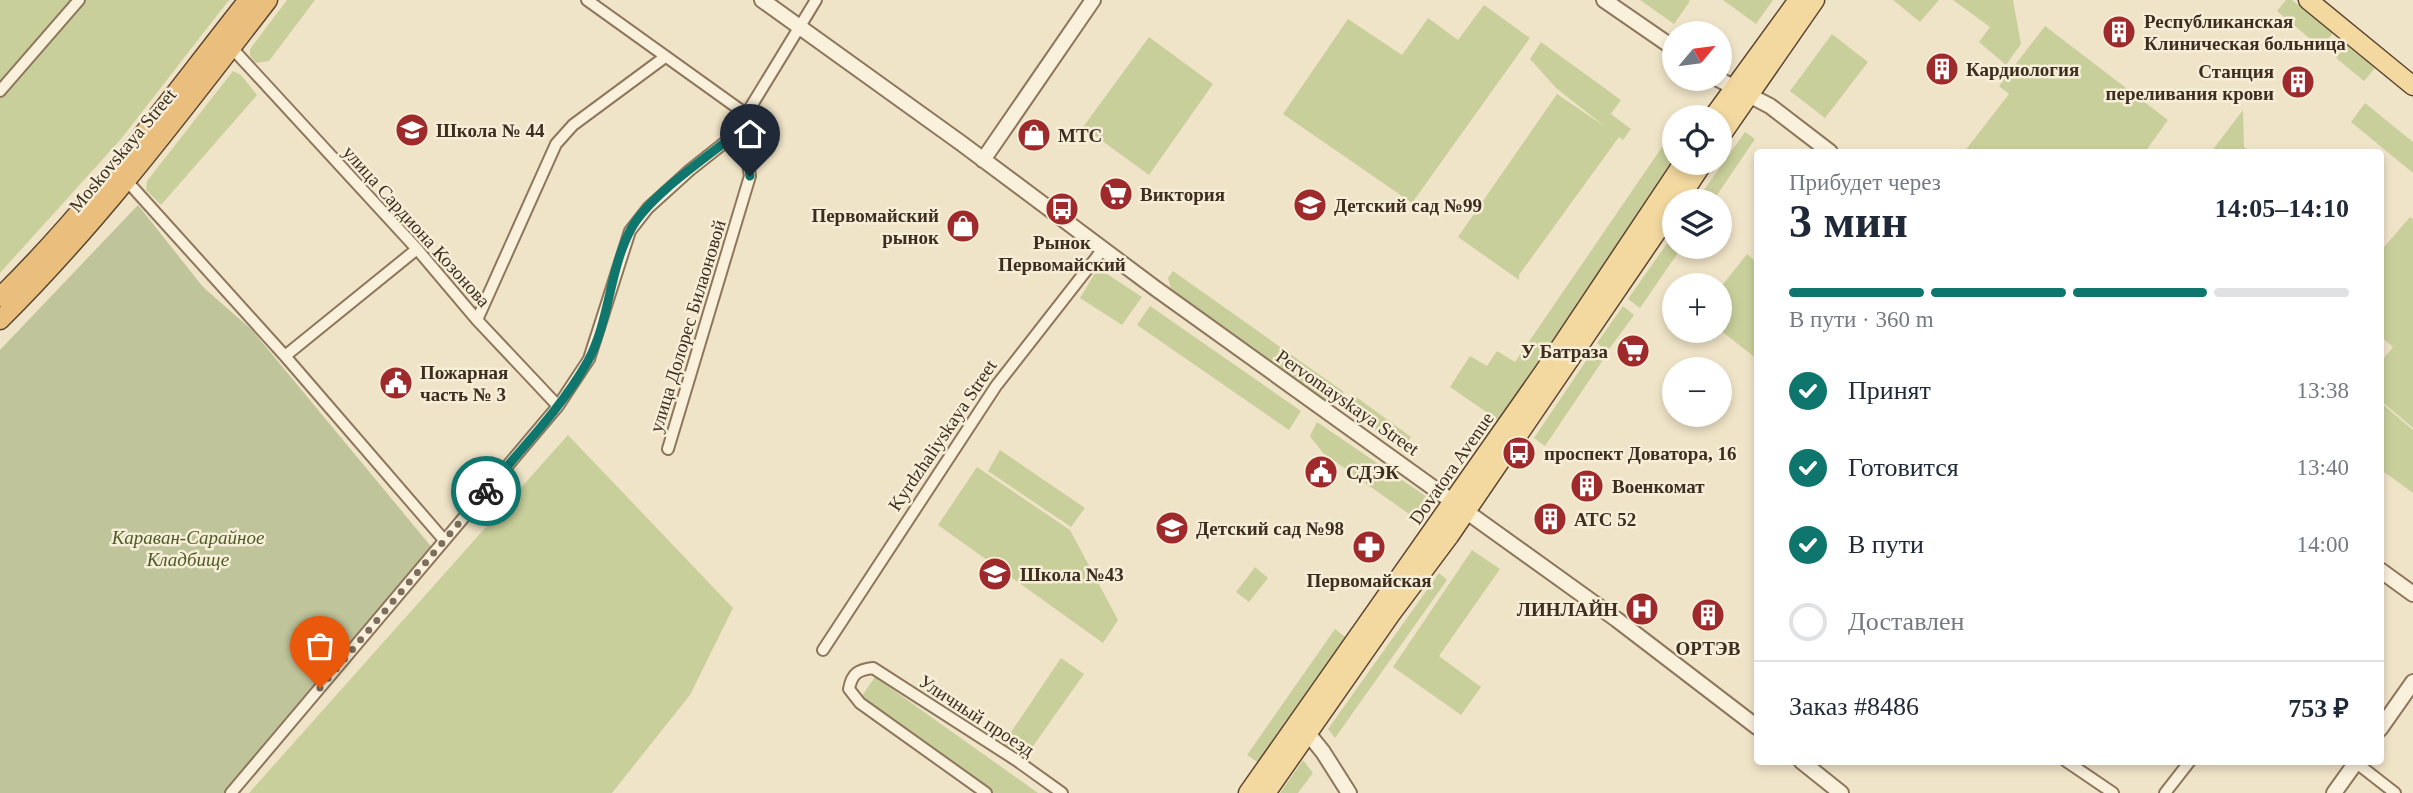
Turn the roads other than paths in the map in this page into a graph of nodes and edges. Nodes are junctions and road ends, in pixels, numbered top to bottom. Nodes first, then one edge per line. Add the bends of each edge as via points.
1 (79, 0) edge
2 (248, 0) edge
3 (268, 0) edge
4 (587, 0) edge
5 (762, 0) edge
6 (816, 0) edge
7 (1093, 0) edge
8 (1604, 0) edge
9 (1798, 0) edge
10 (1815, 0) edge
11 (2311, 1) edge
12 (800, 27) junction
13 (1662, 40) edge
14 (231, 47) junction
15 (665, 57) junction
16 (2413, 86) edge
17 (1734, 87) edge
18 (0, 91) edge
19 (1721, 105) edge
20 (1729, 105) edge
21 (746, 114) junction
22 (733, 136) junction
23 (1826, 149) edge
24 (983, 160) junction
25 (1675, 175) edge
26 (127, 181) junction
27 (1662, 223) edge
28 (417, 249) junction
29 (1103, 249) junction
30 (0, 296) edge
31 (0, 320) edge
32 (477, 320) junction
33 (285, 356) junction
34 (558, 406) junction
35 (668, 449) dead end
36 (1460, 506) junction
37 (444, 540) junction
38 (2384, 573) edge
39 (2413, 594) edge
40 (823, 650) dead end
41 (2413, 682) edge
42 (2384, 723) edge
43 (1754, 725) edge
44 (1303, 727) junction
45 (1806, 765) edge
46 (2076, 765) edge
47 (2187, 765) edge
48 (2354, 765) edge
49 (2360, 765) edge
50 (231, 793) edge
51 (986, 793) edge
52 (1062, 793) edge
53 (1248, 793) edge
54 (1266, 793) edge
55 (1349, 793) edge
56 (1841, 793) edge
57 (2113, 793) edge
58 (2165, 793) edge
59 (2334, 793) edge
60 (2395, 793) edge

1 - 18 street
2 - 30 highway, Moskovskaya Street via 122,161
3 - 14 highway, Moskovskaya Street
4 - 15 street
5 - 12 street, Pervomayskaya Street
6 - 12 street
7 - 24 street
8 - 13 street
9 - 17 main road
10 - 17 main road
11 - 16 main road
12 - 21 street
12 - 24 street, Pervomayskaya Street
14 - 26 highway, Moskovskaya Street
14 - 28 street, улица Сардиона Козонова
15 - 21 street
15 - 32 street via 573,125 556,144
17 - 19 main road
17 - 20 main road
17 - 23 street via 1770,106
21 - 22 street
22 - 34 street via 648,208 630,230 589,359
22 - 35 street, улица Долорес Билаоновой via 747,158 750,176
24 - 29 street, Pervomayskaya Street
25 - 36 main road, Dovatora Avenue
26 - 31 highway, Moskovskaya Street
26 - 33 street
27 - 36 main road, Dovatora Avenue
28 - 32 street, улица Сардиона Козонова
28 - 33 street
29 - 36 street, Pervomayskaya Street
29 - 40 street, Kyrdzhaliyskaya Street via 996,386
32 - 34 street, улица Сардиона Козонова
33 - 37 street
34 - 37 street
36 - 43 street, Pervomayskaya Street
36 - 44 main road, Dovatora Avenue via 1391,614
37 - 50 street
38 - 39 street
41 - 42 street
44 - 53 main road, Dovatora Avenue
44 - 54 main road, Dovatora Avenue
44 - 55 street
45 - 56 street
46 - 57 street
47 - 58 street
48 - 59 street
49 - 60 street
51 - 52 street, Уличный проезд via 860,703 849,688 859,670 873,668

